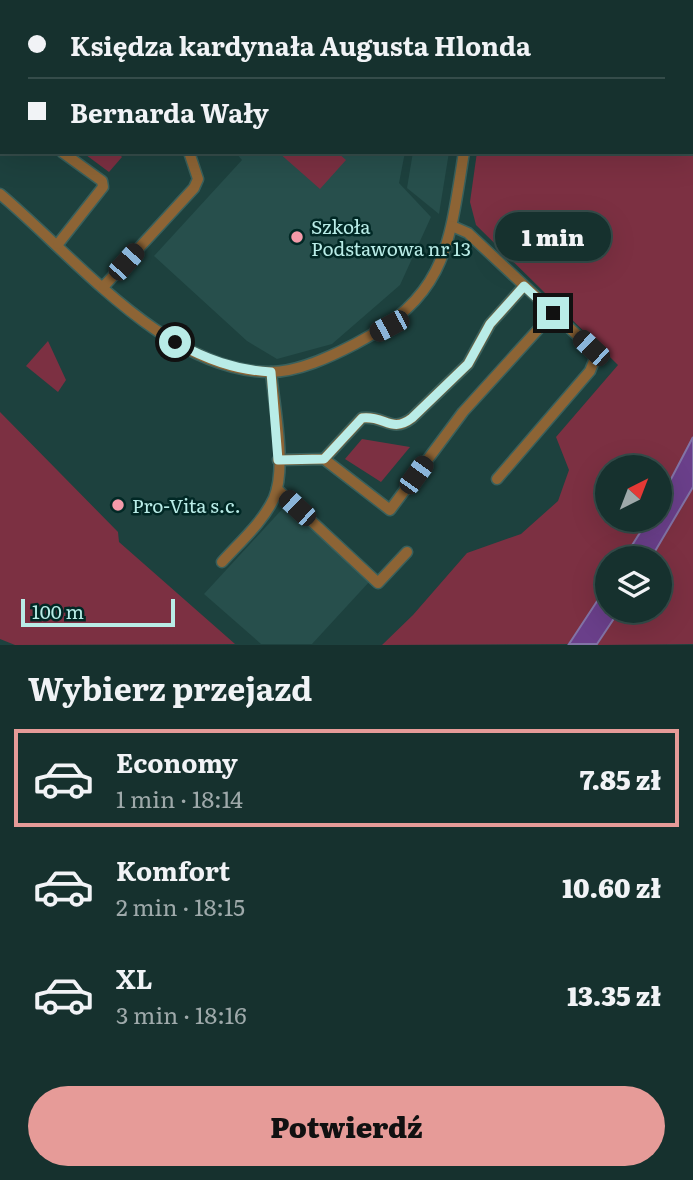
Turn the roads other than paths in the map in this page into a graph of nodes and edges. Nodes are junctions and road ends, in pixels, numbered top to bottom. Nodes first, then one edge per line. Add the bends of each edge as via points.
1 (65, 154) edge
2 (190, 154) edge
3 (464, 154) edge
4 (0, 194) edge
5 (452, 226) junction
6 (58, 244) junction
7 (104, 286) junction
8 (524, 286) junction
9 (553, 313) junction
10 (271, 372) junction
11 (324, 459) junction
12 (278, 460) junction
13 (497, 479) dead end
14 (277, 489) junction
15 (407, 552) dead end
16 (222, 562) dead end

1 - 6 street via 102,181 103,187
2 - 7 street via 198,179 194,188
3 - 5 street
4 - 6 street
5 - 8 street via 468,233
5 - 10 street via 439,267 415,303 389,326 314,362
6 - 7 street
7 - 10 street via 144,320 200,356 245,371
8 - 9 street
8 - 11 street via 490,324 463,370 412,418 394,426 373,416 362,418
9 - 11 street via 463,412 390,510
9 - 13 street via 591,348 595,365
10 - 12 street
11 - 12 street
12 - 14 street
14 - 15 street via 378,583
14 - 16 street via 264,514

